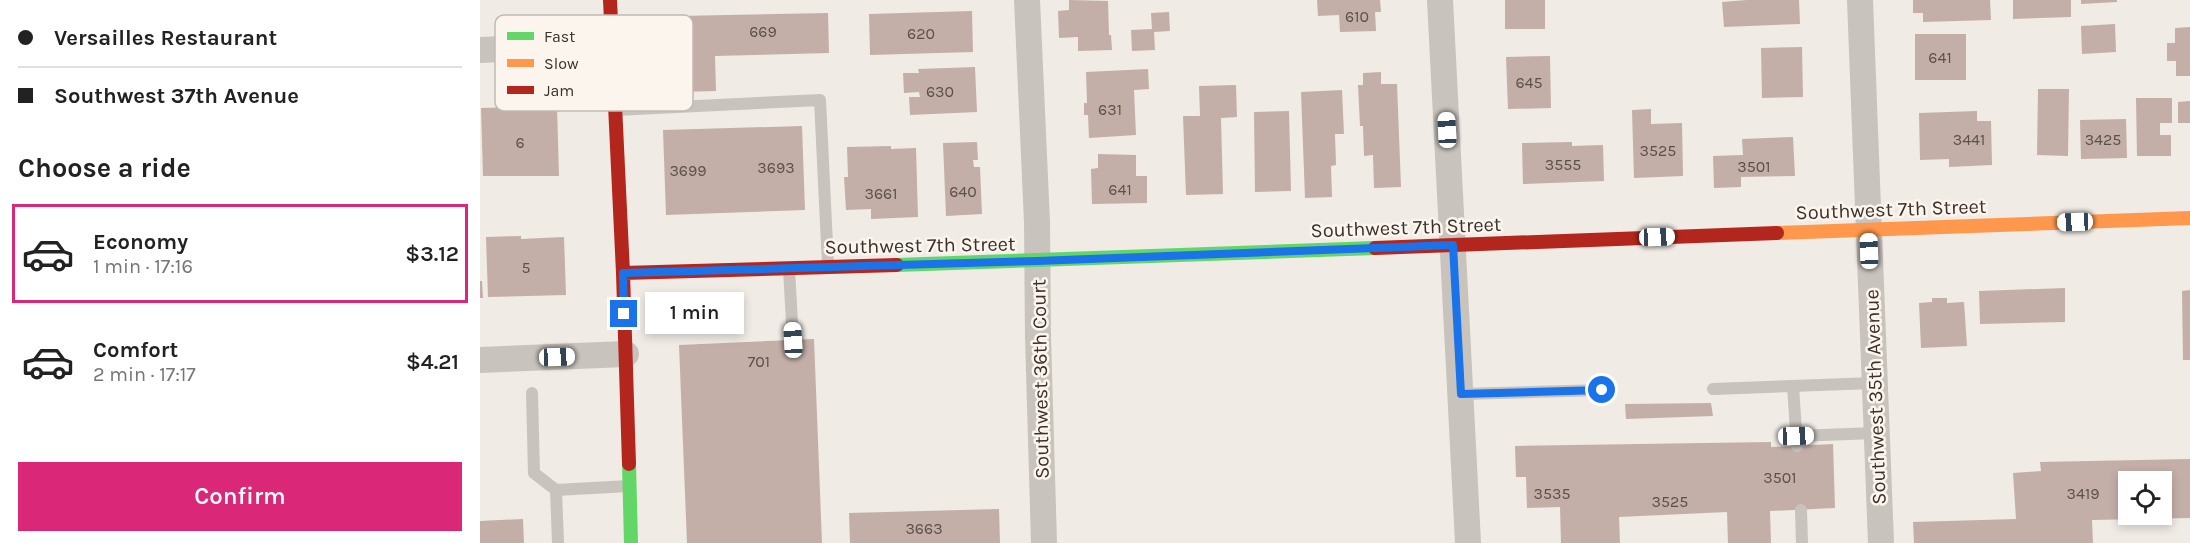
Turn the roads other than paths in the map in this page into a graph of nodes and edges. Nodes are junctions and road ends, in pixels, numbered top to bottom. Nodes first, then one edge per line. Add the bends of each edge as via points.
1 (610, 0) edge
2 (1027, 0) edge
3 (1440, 0) edge
4 (1860, 0) edge
5 (611, 15) edge
6 (495, 49) edge
7 (480, 50) edge
8 (693, 106) edge
9 (615, 111) edge
10 (2190, 218) edge
11 (1869, 229) junction
12 (1453, 245) junction
13 (1037, 261) junction
14 (828, 266) junction
15 (789, 268) junction
16 (623, 273) junction
17 (793, 340) dead end
18 (626, 354) junction
19 (480, 360) edge
20 (1874, 383) junction
21 (1793, 386) junction
22 (1713, 389) dead end
23 (1602, 390) dead end
24 (532, 393) dead end
25 (1461, 394) junction
26 (1876, 434) junction
27 (630, 486) junction
28 (556, 490) junction
29 (1801, 510) dead end
30 (558, 543) edge
31 (632, 543) edge
32 (1044, 543) edge
33 (1468, 543) edge
34 (1802, 543) edge
35 (1881, 543) edge

1 - 5 street
2 - 13 street, Southwest 36th Court
3 - 12 street
4 - 11 street, Southwest 35th Avenue
6 - 7 street
8 - 14 lane via 820,100
9 - 16 street
10 - 11 street, Southwest 7th Street
11 - 12 street, Southwest 7th Street
11 - 20 street, Southwest 35th Avenue
12 - 13 street, Southwest 7th Street
12 - 25 street
13 - 14 street, Southwest 7th Street
13 - 32 street, Southwest 36th Court
14 - 15 street, Southwest 7th Street
15 - 16 street, Southwest 7th Street
15 - 17 lane
16 - 18 street
18 - 19 street
18 - 27 street
20 - 21 lane
20 - 26 street, Southwest 35th Avenue
21 - 22 lane
21 - 26 lane via 1796,441
23 - 25 lane
24 - 28 lane via 534,473
25 - 33 street
26 - 35 street, Southwest 35th Avenue
27 - 28 lane
27 - 31 street
28 - 30 lane
29 - 34 lane

